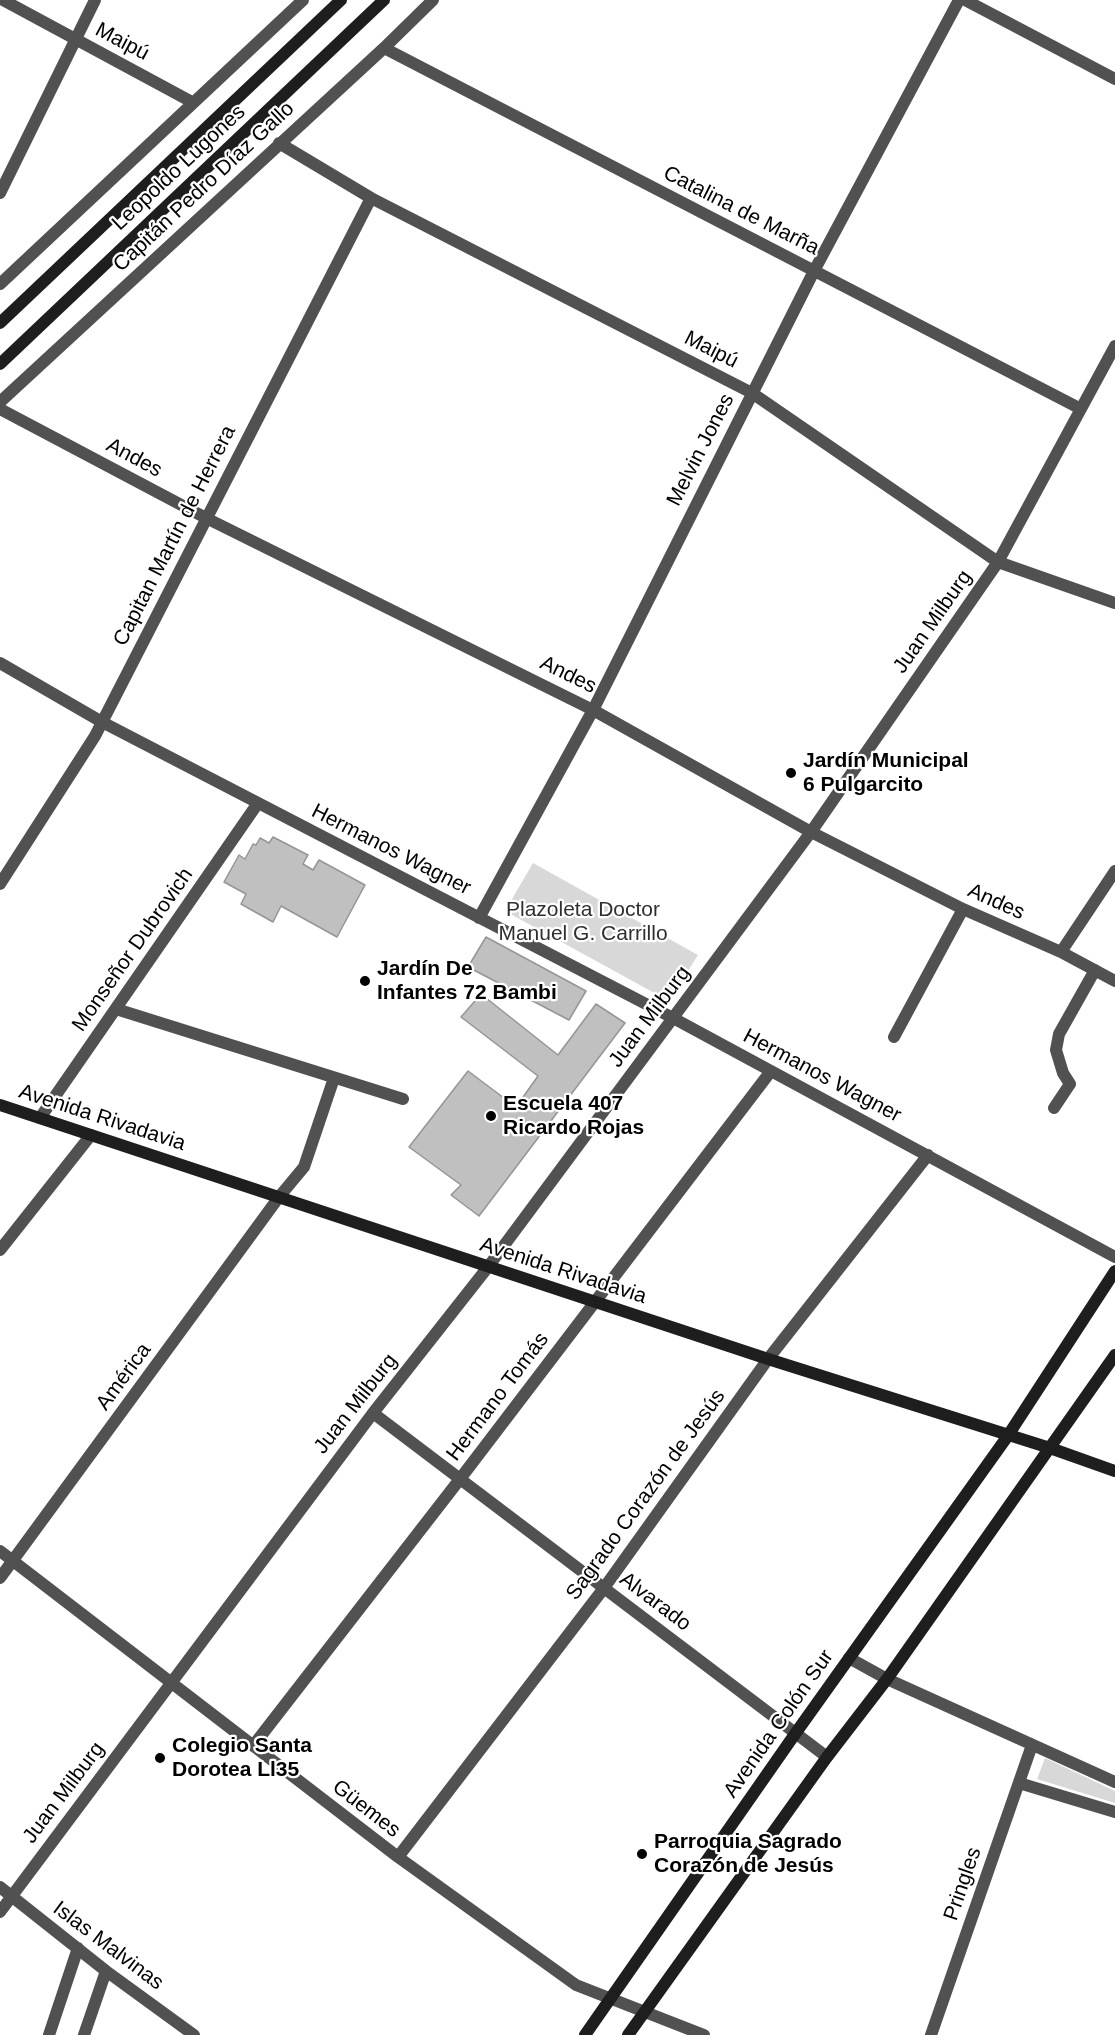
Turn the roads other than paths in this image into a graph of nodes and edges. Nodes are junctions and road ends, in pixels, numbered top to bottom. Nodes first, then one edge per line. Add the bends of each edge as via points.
1 (3, 0) edge
2 (95, 0) edge
3 (303, 0) edge
4 (341, 0) edge
5 (384, 0) edge
6 (433, 0) edge
7 (959, 0) edge
8 (965, 0) edge
9 (75, 39) junction
10 (384, 48) junction
11 (1115, 79) edge
12 (192, 102) junction
13 (279, 143) junction
14 (0, 193) edge
15 (371, 198) junction
16 (814, 271) junction
17 (0, 284) edge
18 (0, 323) edge
19 (1115, 346) edge
20 (0, 363) edge
21 (752, 393) junction
22 (0, 402) edge
23 (0, 409) edge
24 (1081, 409) junction
25 (206, 518) junction
26 (998, 562) junction
27 (1115, 603) edge
28 (0, 663) edge
29 (593, 710) junction
30 (102, 722) junction
31 (258, 803) junction
32 (811, 832) junction
33 (1115, 871) edge
34 (0, 884) edge
35 (963, 909) junction
36 (479, 918) junction
37 (1061, 952) junction
38 (1095, 970) junction
39 (1115, 981) edge
40 (116, 1009) junction
41 (673, 1018) junction
42 (894, 1037) dead end
43 (771, 1071) junction
44 (334, 1078) junction
45 (403, 1099) dead end
46 (0, 1105) edge
47 (1054, 1108) dead end
48 (40, 1118) junction
49 (91, 1135) junction
50 (928, 1155) junction
51 (279, 1197) junction
52 (0, 1250) edge
53 (1115, 1257) edge
54 (488, 1267) junction
55 (1115, 1271) edge
56 (595, 1302) junction
57 (1115, 1355) edge
58 (768, 1359) junction
59 (373, 1413) junction
60 (1007, 1437) junction
61 (1050, 1449) junction
62 (1115, 1471) edge
63 (460, 1479) junction
64 (0, 1551) edge
65 (14, 1561) junction
66 (0, 1578) edge
67 (604, 1588) junction
68 (849, 1658) junction
69 (887, 1679) junction
70 (171, 1682) junction
71 (795, 1734) junction
72 (1032, 1745) junction
73 (253, 1746) junction
74 (827, 1757) junction
75 (1115, 1782) edge
76 (1019, 1783) junction
77 (1115, 1812) edge
78 (398, 1857) junction
79 (0, 1887) edge
80 (12, 1896) junction
81 (0, 1912) edge
82 (78, 1948) junction
83 (106, 1971) junction
84 (610, 2000) junction
85 (645, 2012) junction
86 (49, 2035) edge
87 (84, 2035) edge
88 (194, 2035) edge
89 (585, 2035) edge
90 (628, 2035) edge
91 (704, 2035) edge
92 (931, 2035) edge

1 - 9 street, Maipú
2 - 9 street
3 - 12 street
4 - 18 main road, Leopoldo Lugones
5 - 20 main road, Leopoldo Lugones
6 - 10 street, Capitán Pedro Díaz Gallo
7 - 16 street, Melvin Jones
8 - 11 street
9 - 12 street, Maipú
9 - 14 street
10 - 13 street, Capitán Pedro Díaz Gallo
10 - 16 street, Catalina de Marña
12 - 17 street
13 - 15 street, Maipú
13 - 22 street, Capitán Pedro Díaz Gallo
15 - 21 street, Maipú
15 - 25 street, Capitan Martín de Herrera
16 - 21 street, Melvin Jones
16 - 24 street, Catalina de Marña
19 - 24 street, Juan Milburg
21 - 26 street, Maipú
21 - 29 street, Melvin Jones
23 - 25 street, Andes
24 - 26 street, Juan Milburg
25 - 29 street, Andes
25 - 30 street, Capitan Martín de Herrera
26 - 27 street, Maipú
26 - 32 street, Juan Milburg
28 - 30 street, Hermanos Wagner
29 - 32 street, Andes
29 - 36 street, Melvin Jones
30 - 31 street, Hermanos Wagner
30 - 34 street, Capitan Martín de Herrera
31 - 36 street, Hermanos Wagner
31 - 40 street, Monseñor Dubrovich
32 - 35 street, Andes
32 - 41 street, Juan Milburg
33 - 37 street
35 - 37 street, Andes
35 - 42 street
36 - 41 street, Hermanos Wagner
37 - 38 street, Andes
38 - 39 street, Andes
38 - 47 street via 1059,1034 1056,1050 1070,1084
40 - 44 street
40 - 48 street, Monseñor Dubrovich
41 - 43 street, Hermanos Wagner
41 - 54 street, Juan Milburg
43 - 50 street, Hermanos Wagner
43 - 56 street, Hermano Tomás
44 - 45 street
44 - 51 street via 304,1167
46 - 48 main road, Avenida Rivadavia
48 - 49 main road, Avenida Rivadavia
49 - 51 main road, Avenida Rivadavia
49 - 52 street
50 - 53 street, Hermanos Wagner
50 - 58 street, Sagrado Corazón de Jesús
51 - 54 main road, Avenida Rivadavia
51 - 65 street, América
54 - 56 main road, Avenida Rivadavia
54 - 59 street, Juan Milburg
55 - 60 main road, Avenida Colón Sur
56 - 58 main road, Avenida Rivadavia
56 - 63 street, Hermano Tomás
57 - 61 main road
58 - 60 main road, Avenida Rivadavia
58 - 67 street, Sagrado Corazón de Jesús
59 - 63 street, Alvarado
59 - 70 street, Juan Milburg
60 - 61 main road, Avenida Rivadavia
60 - 68 main road, Avenida Colón Sur
61 - 62 main road, Avenida Rivadavia
61 - 69 main road
63 - 67 street, Alvarado
63 - 73 street, Hermano Tomás
64 - 65 street, Güemes
65 - 66 street, América
65 - 70 street, Güemes
67 - 71 street, Alvarado
67 - 78 street, Sagrado Corazón de Jesús
68 - 69 street
68 - 71 main road, Avenida Colón Sur
69 - 72 street
69 - 74 main road
70 - 73 street, Güemes
70 - 80 street, Juan Milburg
71 - 74 street, Alvarado
71 - 84 main road, Avenida Colón Sur
72 - 75 street
72 - 76 street, Pringles
73 - 78 street, Güemes
74 - 85 main road
76 - 77 street
76 - 92 street, Pringles
78 - 84 street, Güemes via 576,1985
79 - 80 street, Islas Malvinas
80 - 81 street, Juan Milburg
80 - 82 street, Islas Malvinas
82 - 83 street, Islas Malvinas
82 - 86 street
83 - 87 street
83 - 88 street, Islas Malvinas
84 - 85 street, Güemes
84 - 89 main road, Avenida Colón Sur
85 - 90 main road
85 - 91 street, Güemes

